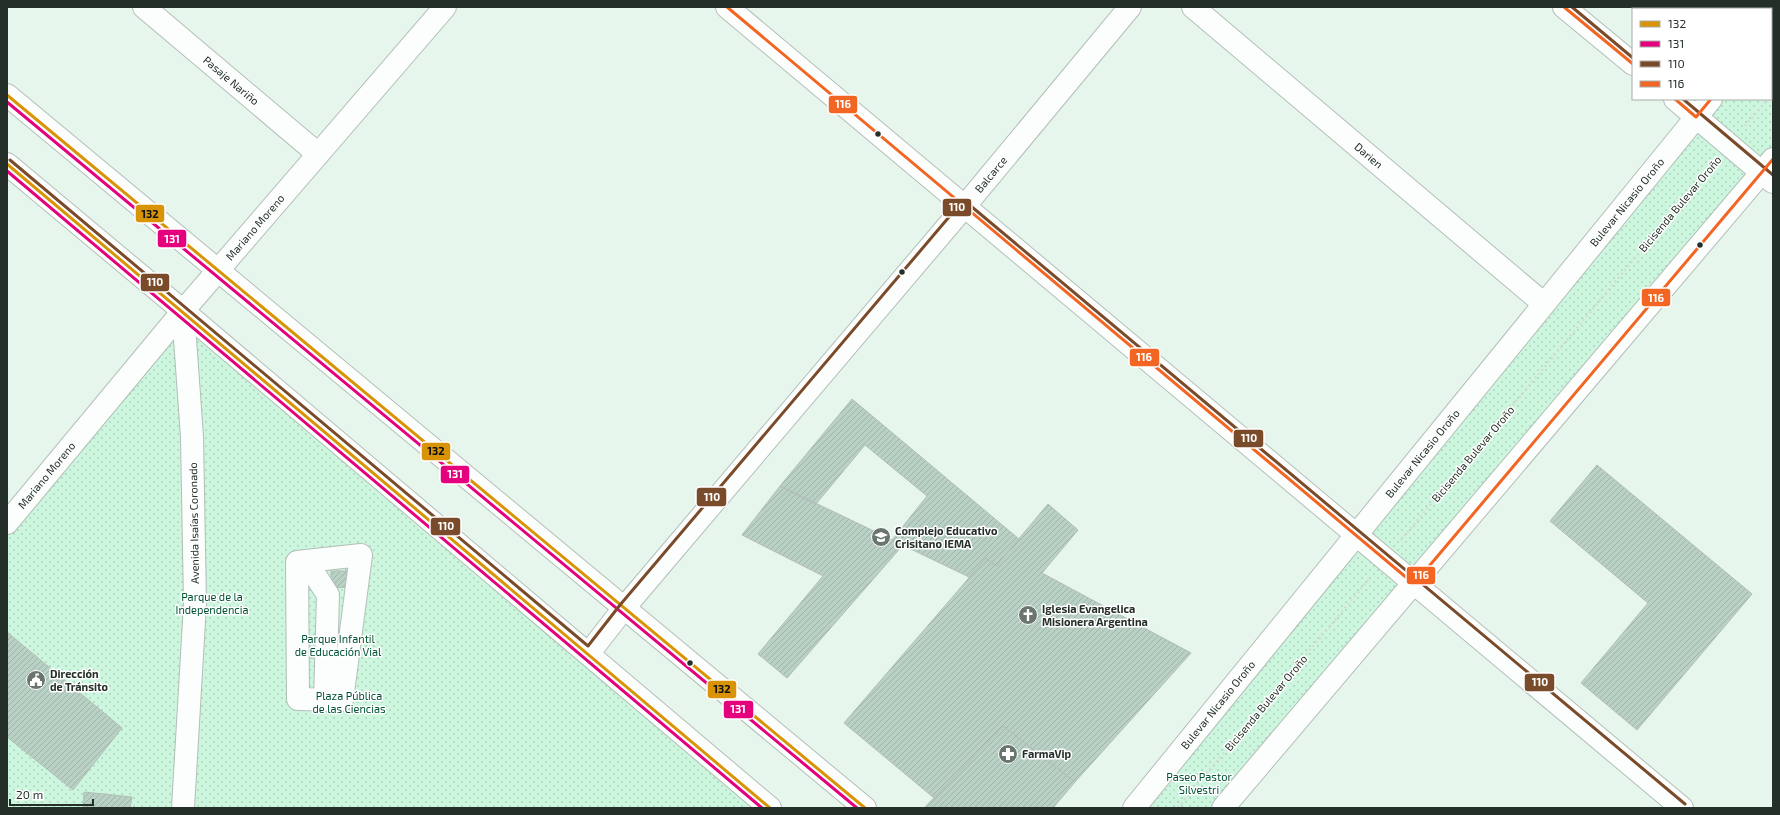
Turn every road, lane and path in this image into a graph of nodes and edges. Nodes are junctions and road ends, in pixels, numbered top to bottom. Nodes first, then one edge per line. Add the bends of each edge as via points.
1 (144, 7) edge
2 (445, 7) edge
3 (727, 7) edge
4 (1130, 7) edge
5 (1193, 7) edge
6 (1564, 7) edge
7 (1632, 63) edge
8 (7, 95) edge
9 (1675, 100) edge
10 (1710, 100) edge
11 (1767, 100) edge
12 (1696, 117) junction
13 (1729, 145) junction
14 (318, 154) junction
15 (7, 164) edge
16 (1769, 172) edge
17 (964, 207) junction
18 (219, 271) junction
19 (1544, 304) junction
20 (183, 310) junction
21 (7, 523) edge
22 (1356, 535) junction
23 (1385, 560) junction
24 (302, 562) junction
25 (1414, 584) junction
26 (298, 592) junction
27 (328, 595) junction
28 (355, 597) junction
29 (624, 608) junction
30 (298, 629) junction
31 (327, 630) junction
32 (350, 630) junction
33 (589, 653) junction
34 (298, 666) junction
35 (336, 669) junction
36 (183, 808) edge
37 (770, 808) edge
38 (865, 808) edge
39 (1134, 808) edge
40 (1178, 808) edge
41 (1224, 808) edge
42 (1682, 808) edge

1 - 14 main road, Pasaje Nariño
2 - 14 main road, Mariano Moreno
3 - 17 main road
4 - 17 main road, Balcarce
5 - 19 main road, Darien
6 - 7 main road
8 - 18 main road
9 - 12 main road
10 - 12 main road, Bulevar Nicasio Oroño
11 - 13 path, Bicisenda Bulevar Oroño
12 - 13 main road
12 - 19 main road, Bulevar Nicasio Oroño
13 - 16 main road
13 - 23 path, Bicisenda Bulevar Oroño
14 - 18 main road, Mariano Moreno
15 - 20 main road
16 - 25 main road
17 - 22 main road
17 - 29 main road, Balcarce
18 - 20 main road, Mariano Moreno
18 - 29 main road
19 - 22 main road, Bulevar Nicasio Oroño
20 - 21 main road, Mariano Moreno
20 - 33 main road
20 - 36 main road, Avenida Isaías Coronado via 192,437 195,604
22 - 23 main road
22 - 39 main road, Bulevar Nicasio Oroño
23 - 25 main road
23 - 40 path, Bicisenda Bulevar Oroño
24 - 26 main road
24 - 27 main road
24 - 28 main road via 361,555
25 - 41 main road
25 - 42 main road
26 - 27 main road
26 - 30 main road
27 - 28 main road
27 - 31 main road
28 - 32 main road
29 - 33 main road, Balcarce
29 - 38 main road
30 - 31 main road
30 - 34 main road
31 - 32 main road
31 - 35 main road
32 - 35 main road
33 - 37 main road
34 - 35 main road
34 - 35 main road via 298,699 333,700

